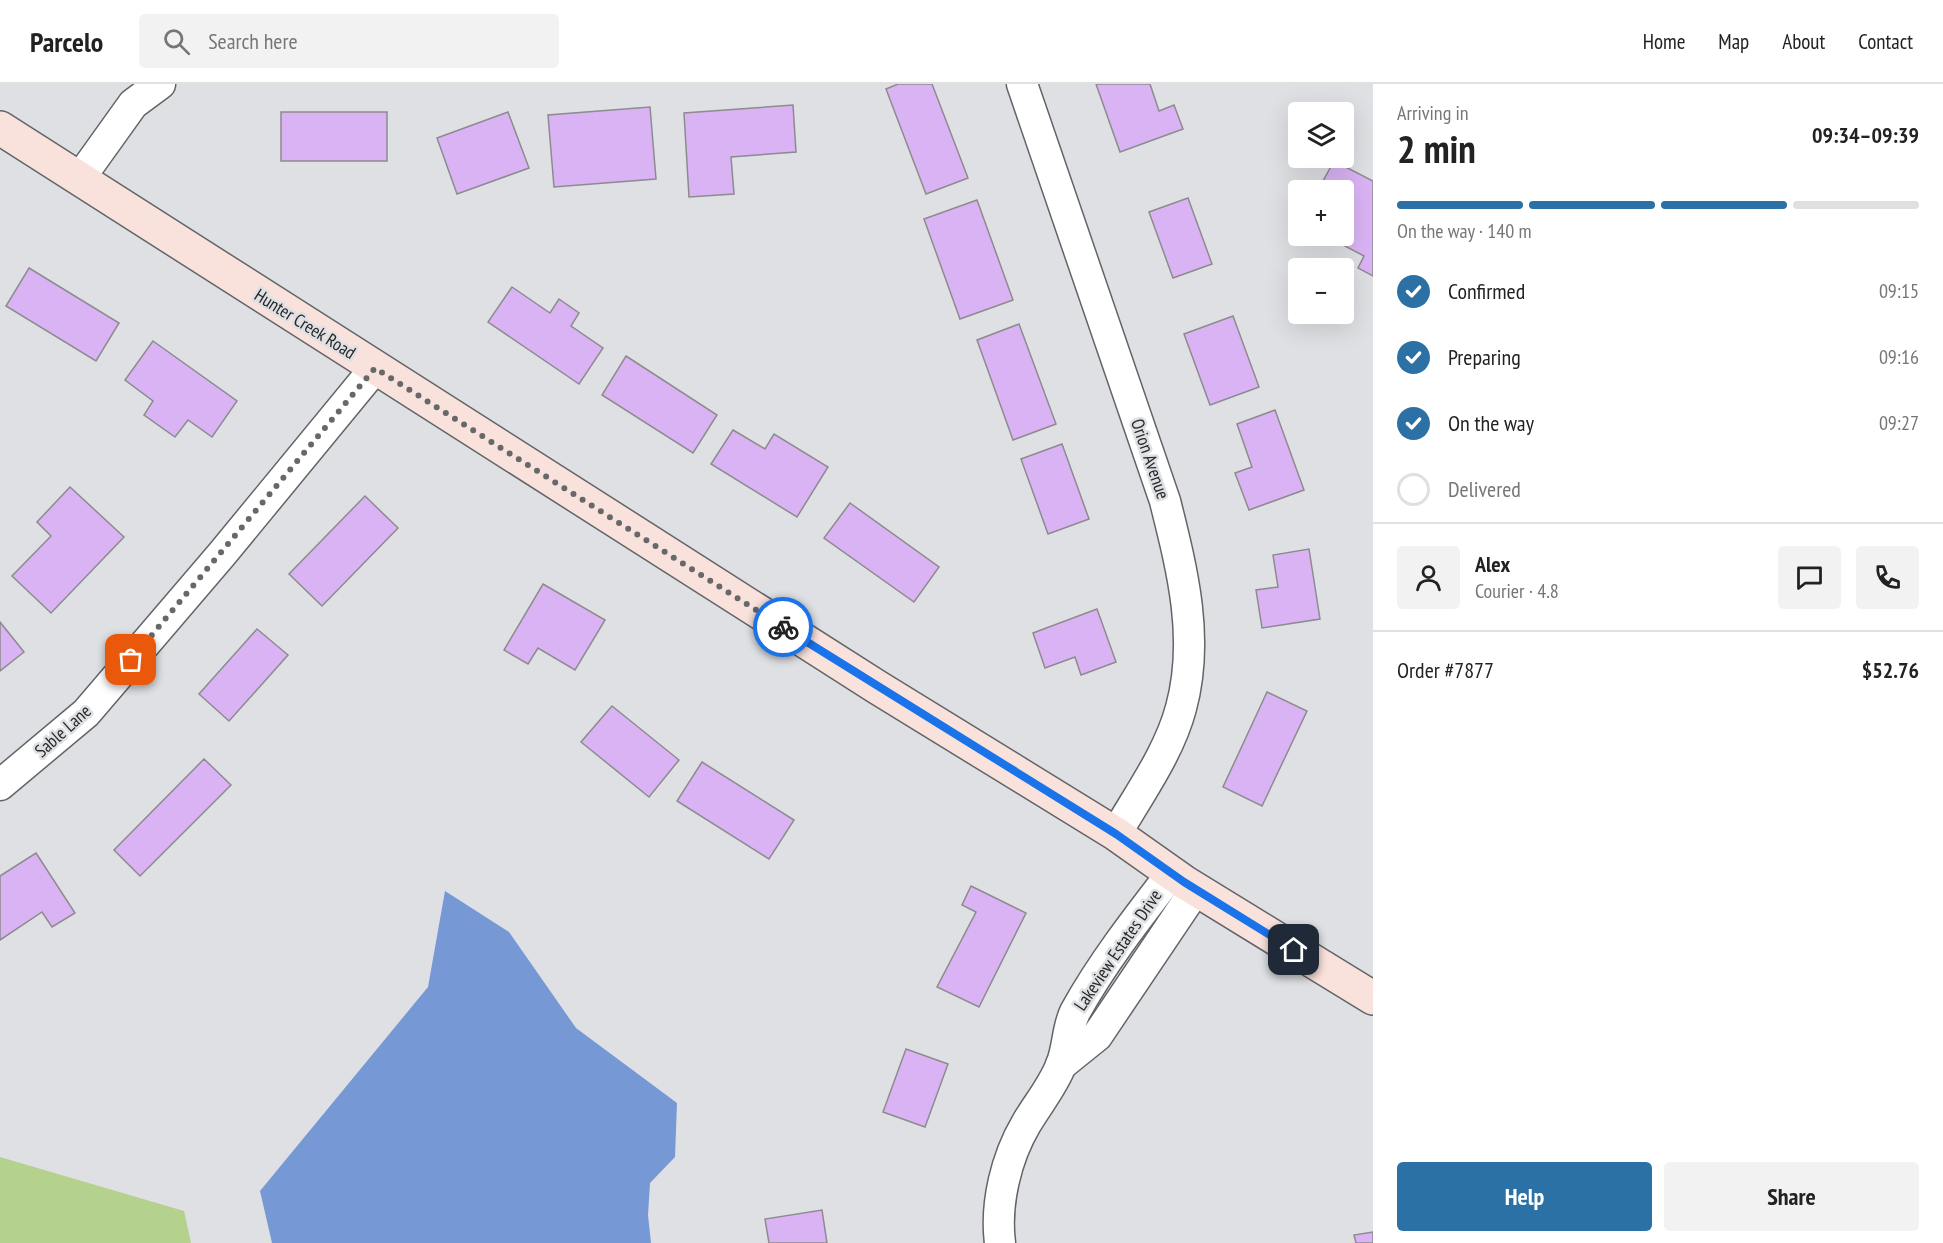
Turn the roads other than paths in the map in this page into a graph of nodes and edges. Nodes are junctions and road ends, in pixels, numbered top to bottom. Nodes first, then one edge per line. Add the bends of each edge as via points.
1 (160, 84) edge
2 (1022, 84) edge
3 (0, 128) edge
4 (80, 178) junction
5 (375, 368) junction
6 (0, 785) edge
7 (1116, 834) junction
8 (1184, 881) junction
9 (1373, 998) edge
10 (1000, 1243) edge

1 - 4 street via 133,104
2 - 7 street, Orion Avenue via 1165,501 1187,604 1189,640 1181,709 1157,762
3 - 4 main road, Hunter Creek Road
4 - 5 main road, Hunter Creek Road
5 - 6 street, Sable Lane via 86,713
5 - 7 main road, Hunter Creek Road
7 - 8 main road, Hunter Creek Road
8 - 9 main road, Hunter Creek Road
8 - 10 street, Lakeview Estates Drive via 1097,1036 1061,1065 1024,1127 1001,1194

